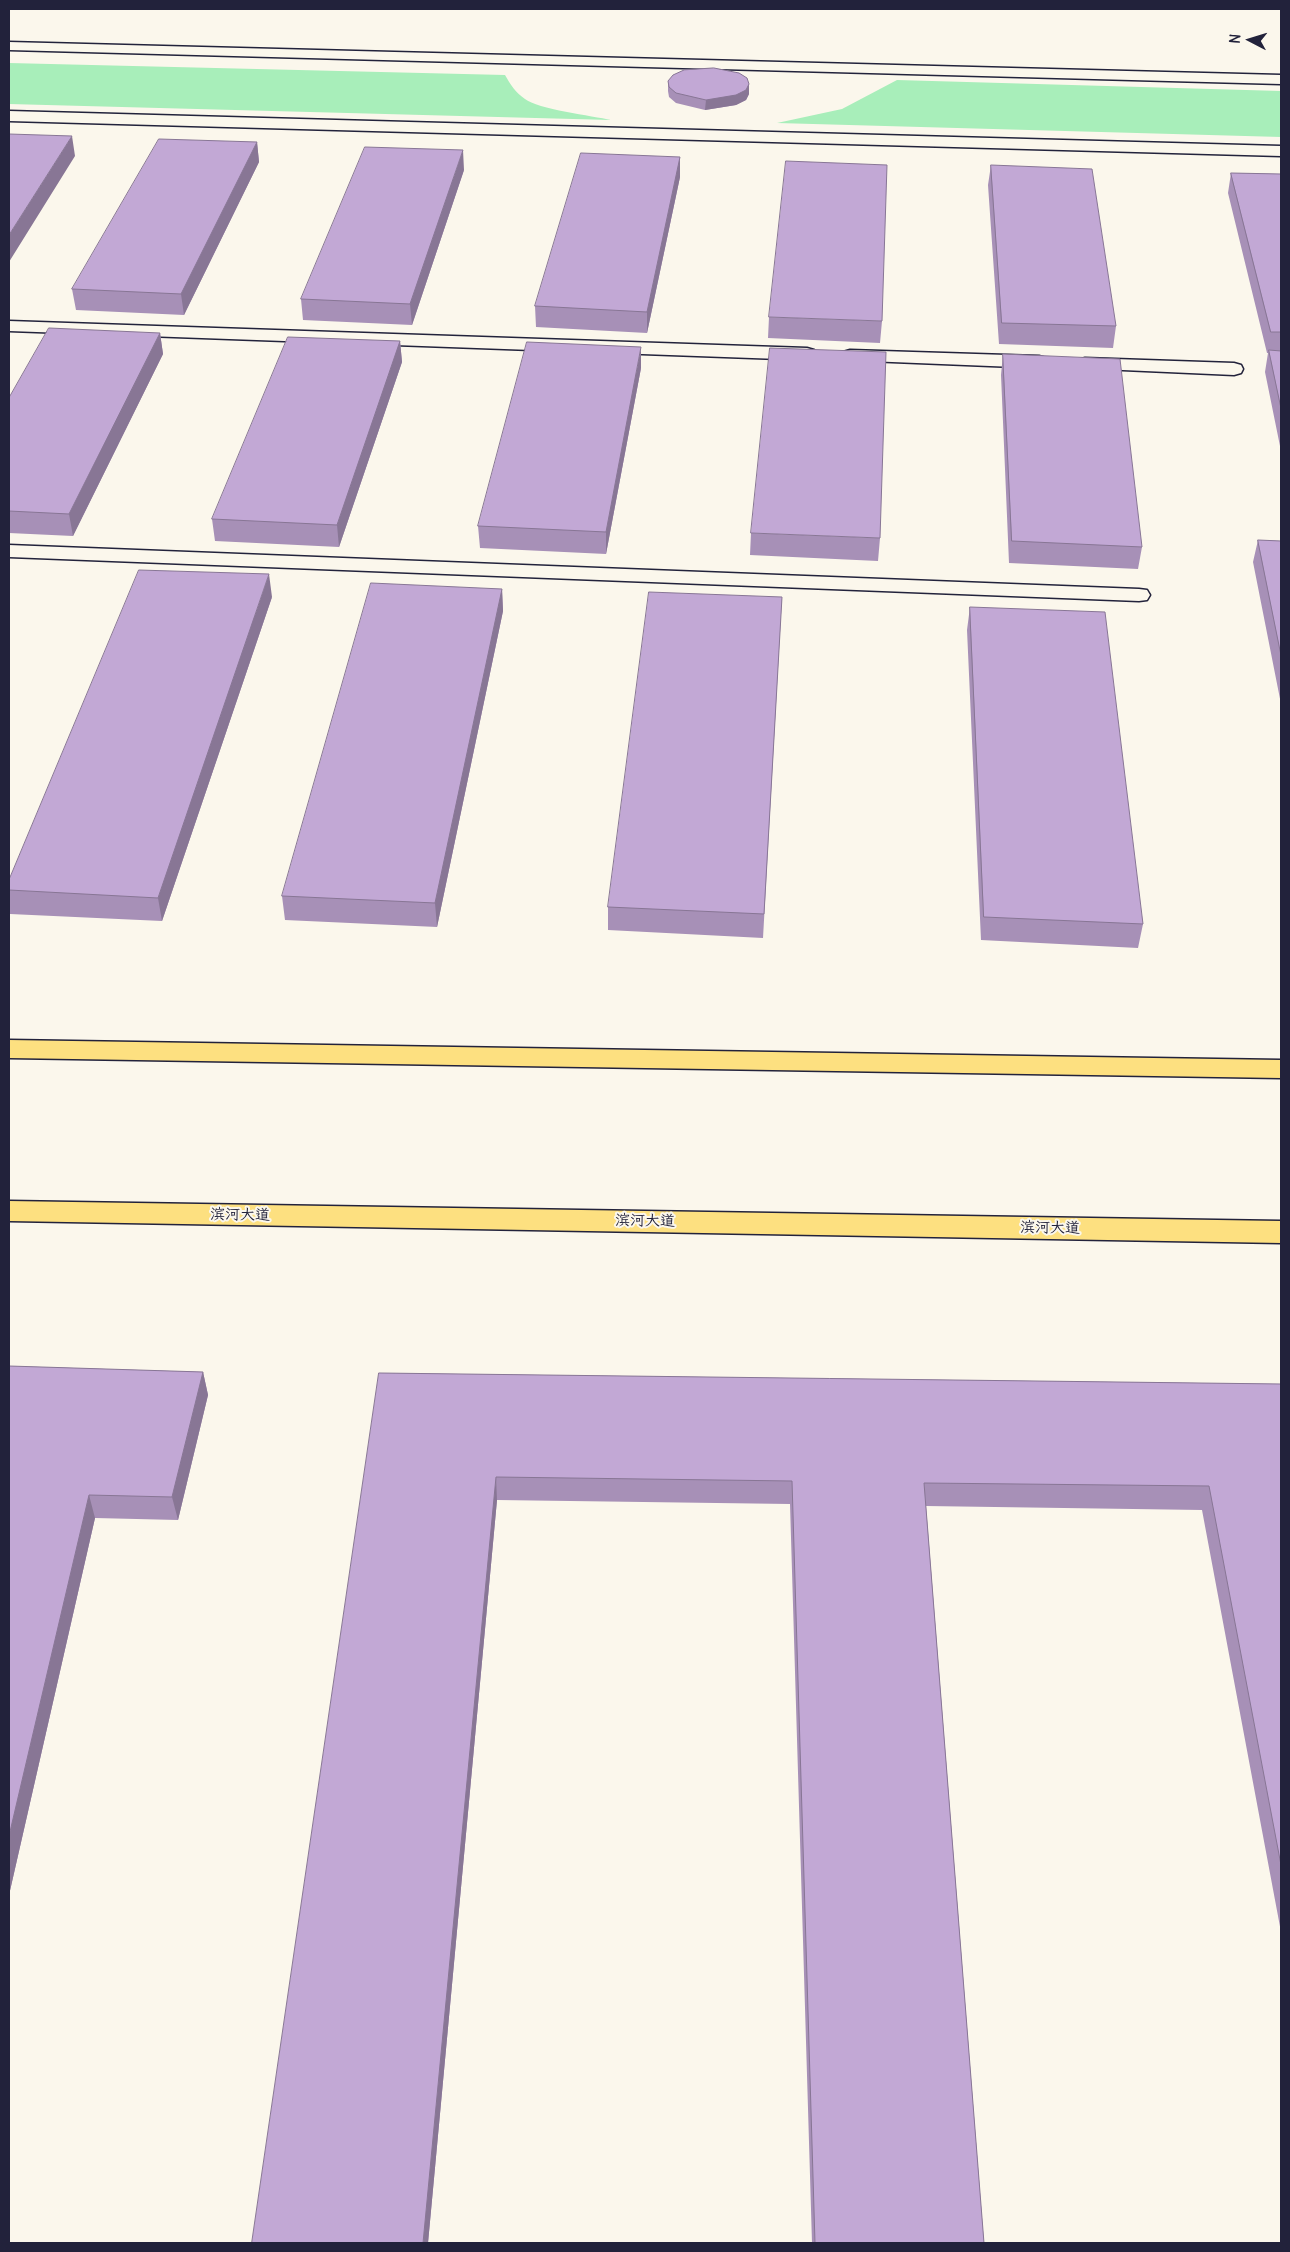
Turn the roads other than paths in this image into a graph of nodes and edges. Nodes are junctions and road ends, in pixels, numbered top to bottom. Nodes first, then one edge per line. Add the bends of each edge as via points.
1 (9, 46) edge
2 (1281, 80) edge
3 (9, 116) edge
4 (1281, 151) edge
5 (9, 326) edge
6 (1234, 369) dead end
7 (9, 551) edge
8 (1139, 595) dead end
9 (9, 1049) edge
10 (1281, 1068) edge
11 (9, 1211) edge
12 (1281, 1232) edge

1 - 2 street
3 - 4 street
5 - 6 street
7 - 8 street
9 - 10 main road
11 - 12 main road, 滨河大道

